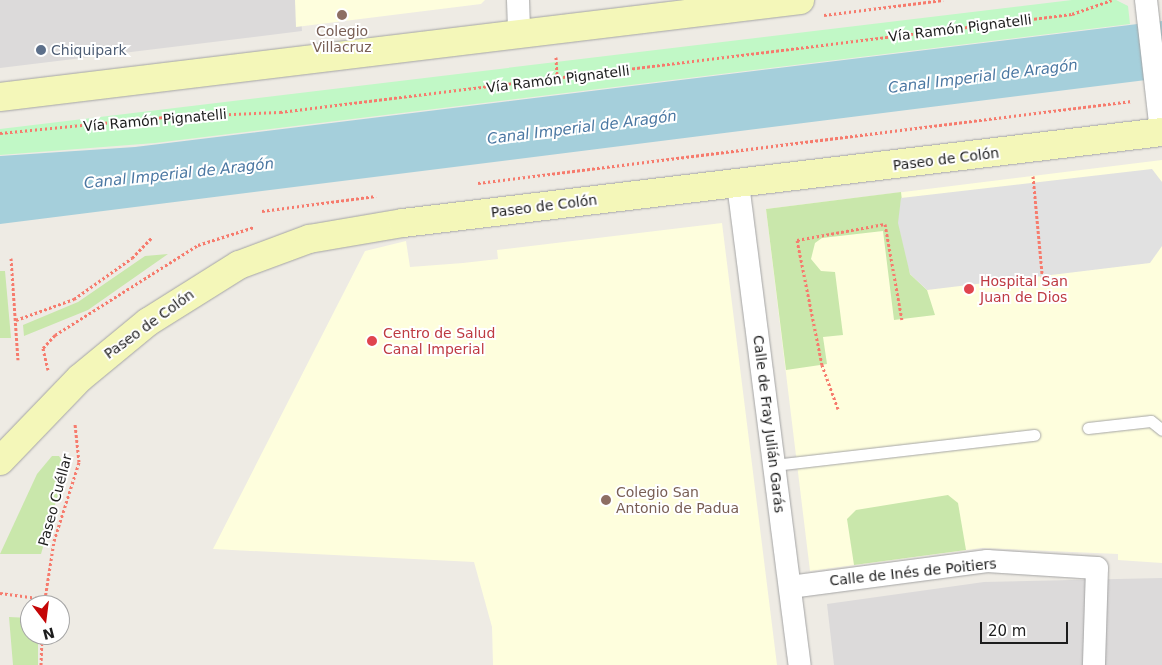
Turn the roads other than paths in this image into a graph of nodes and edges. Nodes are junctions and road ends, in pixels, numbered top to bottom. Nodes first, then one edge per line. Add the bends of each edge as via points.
1 (518, 0) edge
2 (800, 0) edge
3 (1146, 0) edge
4 (519, 33) junction
5 (0, 97) edge
6 (1162, 132) edge
7 (738, 184) junction
8 (1088, 428) dead end
9 (1162, 430) edge
10 (1034, 435) dead end
11 (0, 438) edge
12 (0, 451) edge
13 (0, 461) edge
14 (774, 465) junction
15 (790, 587) junction
16 (800, 665) edge
17 (1094, 665) edge

1 - 4 street
2 - 4 main road
3 - 6 street
4 - 5 main road
6 - 7 main road, Paseo de Colón
7 - 13 main road, Paseo de Colón via 349,230 273,250 186,296 128,336 62,395
7 - 14 street, Calle de Fray Julián Garás
8 - 9 lane via 1152,421
10 - 14 lane
11 - 12 main road
14 - 15 street, Calle de Fray Julián Garás
15 - 16 street, Calle de Fray Julián Garás
15 - 17 street, Calle de Inés de Poitiers via 987,562 1097,568

